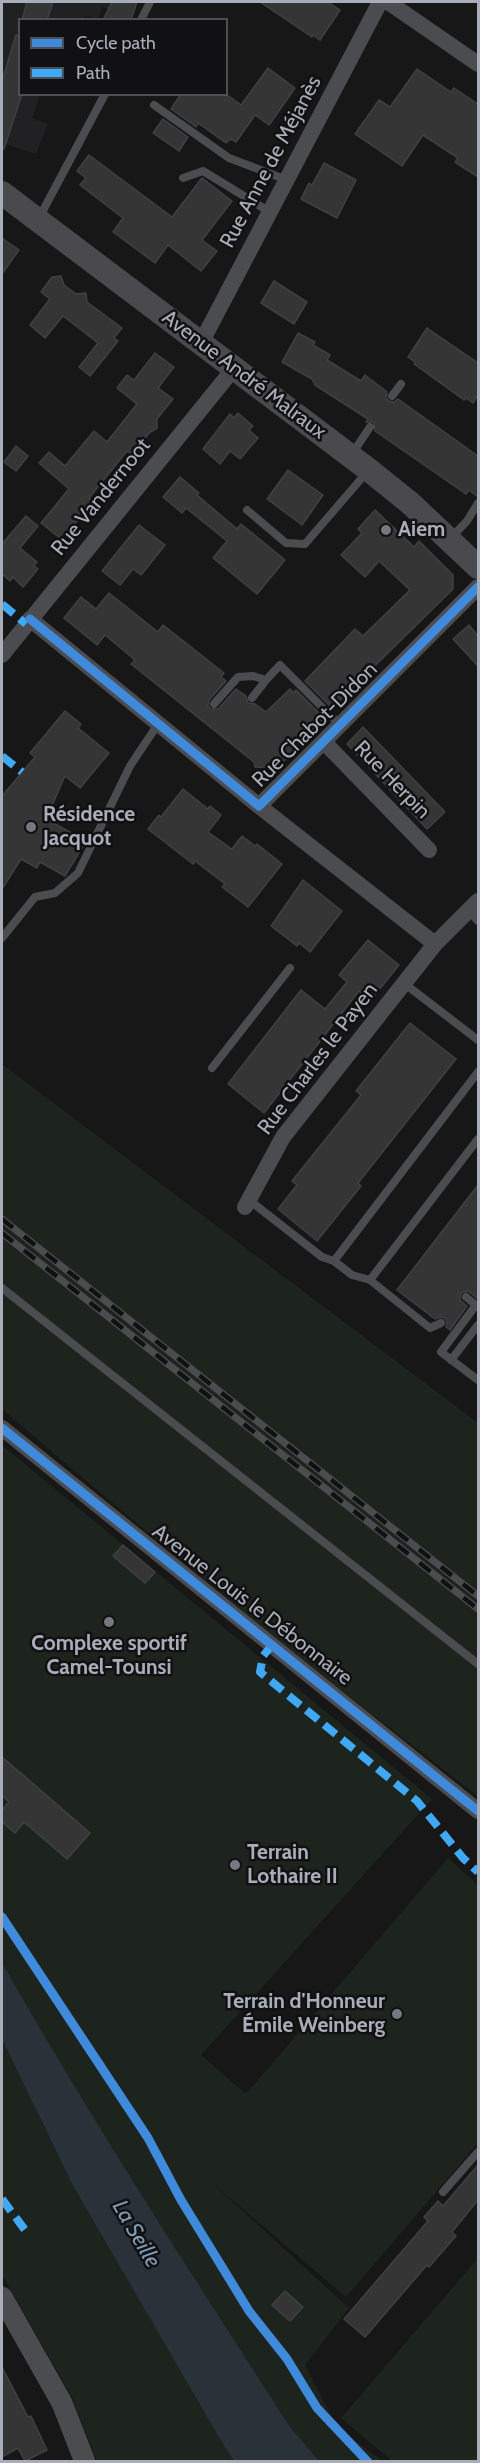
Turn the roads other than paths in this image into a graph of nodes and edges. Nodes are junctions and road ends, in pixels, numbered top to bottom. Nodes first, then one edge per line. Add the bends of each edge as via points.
1 (150, 2) edge
2 (380, 2) edge
3 (388, 2) edge
4 (142, 18) edge
5 (478, 64) edge
6 (104, 96) edge
7 (154, 105) dead end
8 (183, 178) dead end
9 (287, 180) junction
10 (2, 193) edge
11 (270, 212) junction
12 (37, 220) junction
13 (201, 343) junction
14 (235, 368) junction
15 (401, 384) dead end
16 (392, 396) dead end
17 (370, 427) dead end
18 (360, 463) junction
19 (478, 503) edge
20 (247, 510) dead end
21 (450, 539) junction
22 (478, 567) edge
23 (478, 587) edge
24 (30, 619) junction
25 (2, 654) edge
26 (266, 680) junction
27 (252, 698) dead end
28 (214, 704) dead end
29 (158, 724) junction
30 (340, 725) junction
31 (324, 741) junction
32 (259, 806) junction
33 (429, 850) dead end
34 (475, 911) edge
35 (2, 938) edge
36 (435, 944) junction
37 (290, 968) dead end
38 (405, 984) junction
39 (478, 1040) edge
40 (212, 1068) dead end
41 (478, 1072) edge
42 (478, 1139) edge
43 (247, 1203) joint
44 (334, 1261) junction
45 (370, 1280) junction
46 (2, 1288) edge
47 (466, 1297) dead end
48 (441, 1323) dead end
49 (478, 1325) edge
50 (451, 1360) junction
51 (478, 1380) edge
52 (2, 1428) edge
53 (478, 1664) edge
54 (478, 1811) edge
55 (478, 2152) edge
56 (443, 2192) dead end
57 (2, 2297) edge
58 (85, 2462) edge

1 - 4 lane
2 - 9 street, Rue Anne de Méjanès
3 - 5 street
6 - 12 lane
7 - 9 lane via 229,158
8 - 11 lane via 203,171
9 - 11 street, Rue Anne de Méjanès
10 - 12 main road, Avenue André Malraux
11 - 13 street, Rue Anne de Méjanès
12 - 13 main road, Avenue André Malraux
13 - 14 main road, Avenue André Malraux
14 - 18 main road, Avenue André Malraux
14 - 24 street, Rue Vandernoot
15 - 16 lane
17 - 18 lane
18 - 20 lane via 305,544 286,543
18 - 21 main road, Avenue André Malraux
19 - 21 lane
21 - 22 main road, Avenue André Malraux
23 - 30 street, Rue Chabot-Didon
24 - 25 street, Rue Vandernoot
24 - 29 street, Rue Chabot-Didon
26 - 27 lane
26 - 28 lane via 238,677
26 - 30 lane via 280,665
29 - 32 street, Rue Chabot-Didon
29 - 35 lane via 130,766 78,873 55,893 34,897
30 - 31 street, Rue Chabot-Didon
31 - 32 street, Rue Chabot-Didon
31 - 33 street, Rue Herpin
32 - 36 street
34 - 36 street, Rue Charles le Payen
36 - 38 street, Rue Charles le Payen
37 - 40 lane
38 - 39 lane
38 - 43 street, Rue Charles le Payen via 283,1137
41 - 44 lane
42 - 45 lane
43 - 44 lane via 322,1257
44 - 45 lane via 352,1275
45 - 48 lane via 430,1328
46 - 53 lane
47 - 50 lane via 476,1305 441,1352
49 - 50 lane
50 - 51 lane
52 - 54 street, Avenue Louis le Débonnaire
55 - 56 lane
57 - 58 street via 62,2403

